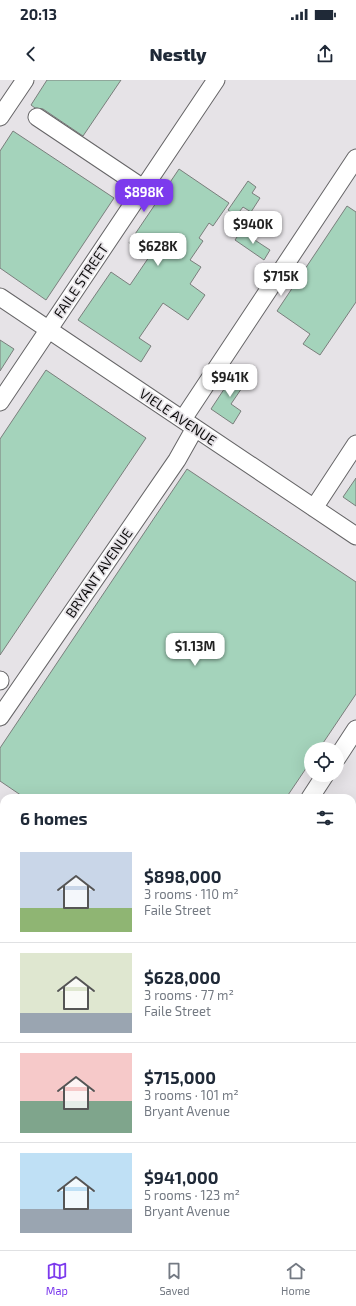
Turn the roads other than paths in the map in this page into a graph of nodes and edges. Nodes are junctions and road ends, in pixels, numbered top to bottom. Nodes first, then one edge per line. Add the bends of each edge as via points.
1 (25, 80) edge
2 (216, 80) edge
3 (0, 117) edge
4 (37, 117) dead end
5 (356, 158) edge
6 (143, 188) junction
7 (0, 297) edge
8 (48, 330) junction
9 (0, 402) edge
10 (189, 424) junction
11 (356, 444) edge
12 (314, 508) junction
13 (356, 536) edge
14 (0, 717) edge
15 (356, 729) edge
16 (344, 747) edge
17 (320, 782) edge
18 (313, 794) edge

1 - 3 street
2 - 6 street, FAILE STREET
4 - 6 street
5 - 10 street, BRYANT AVENUE
6 - 8 street, FAILE STREET
7 - 8 street, VIELE AVENUE
8 - 9 street, FAILE STREET
8 - 10 street, VIELE AVENUE
10 - 12 street, VIELE AVENUE
10 - 14 street, BRYANT AVENUE via 177,460
11 - 12 street
12 - 13 street, VIELE AVENUE
15 - 16 street
17 - 18 street

